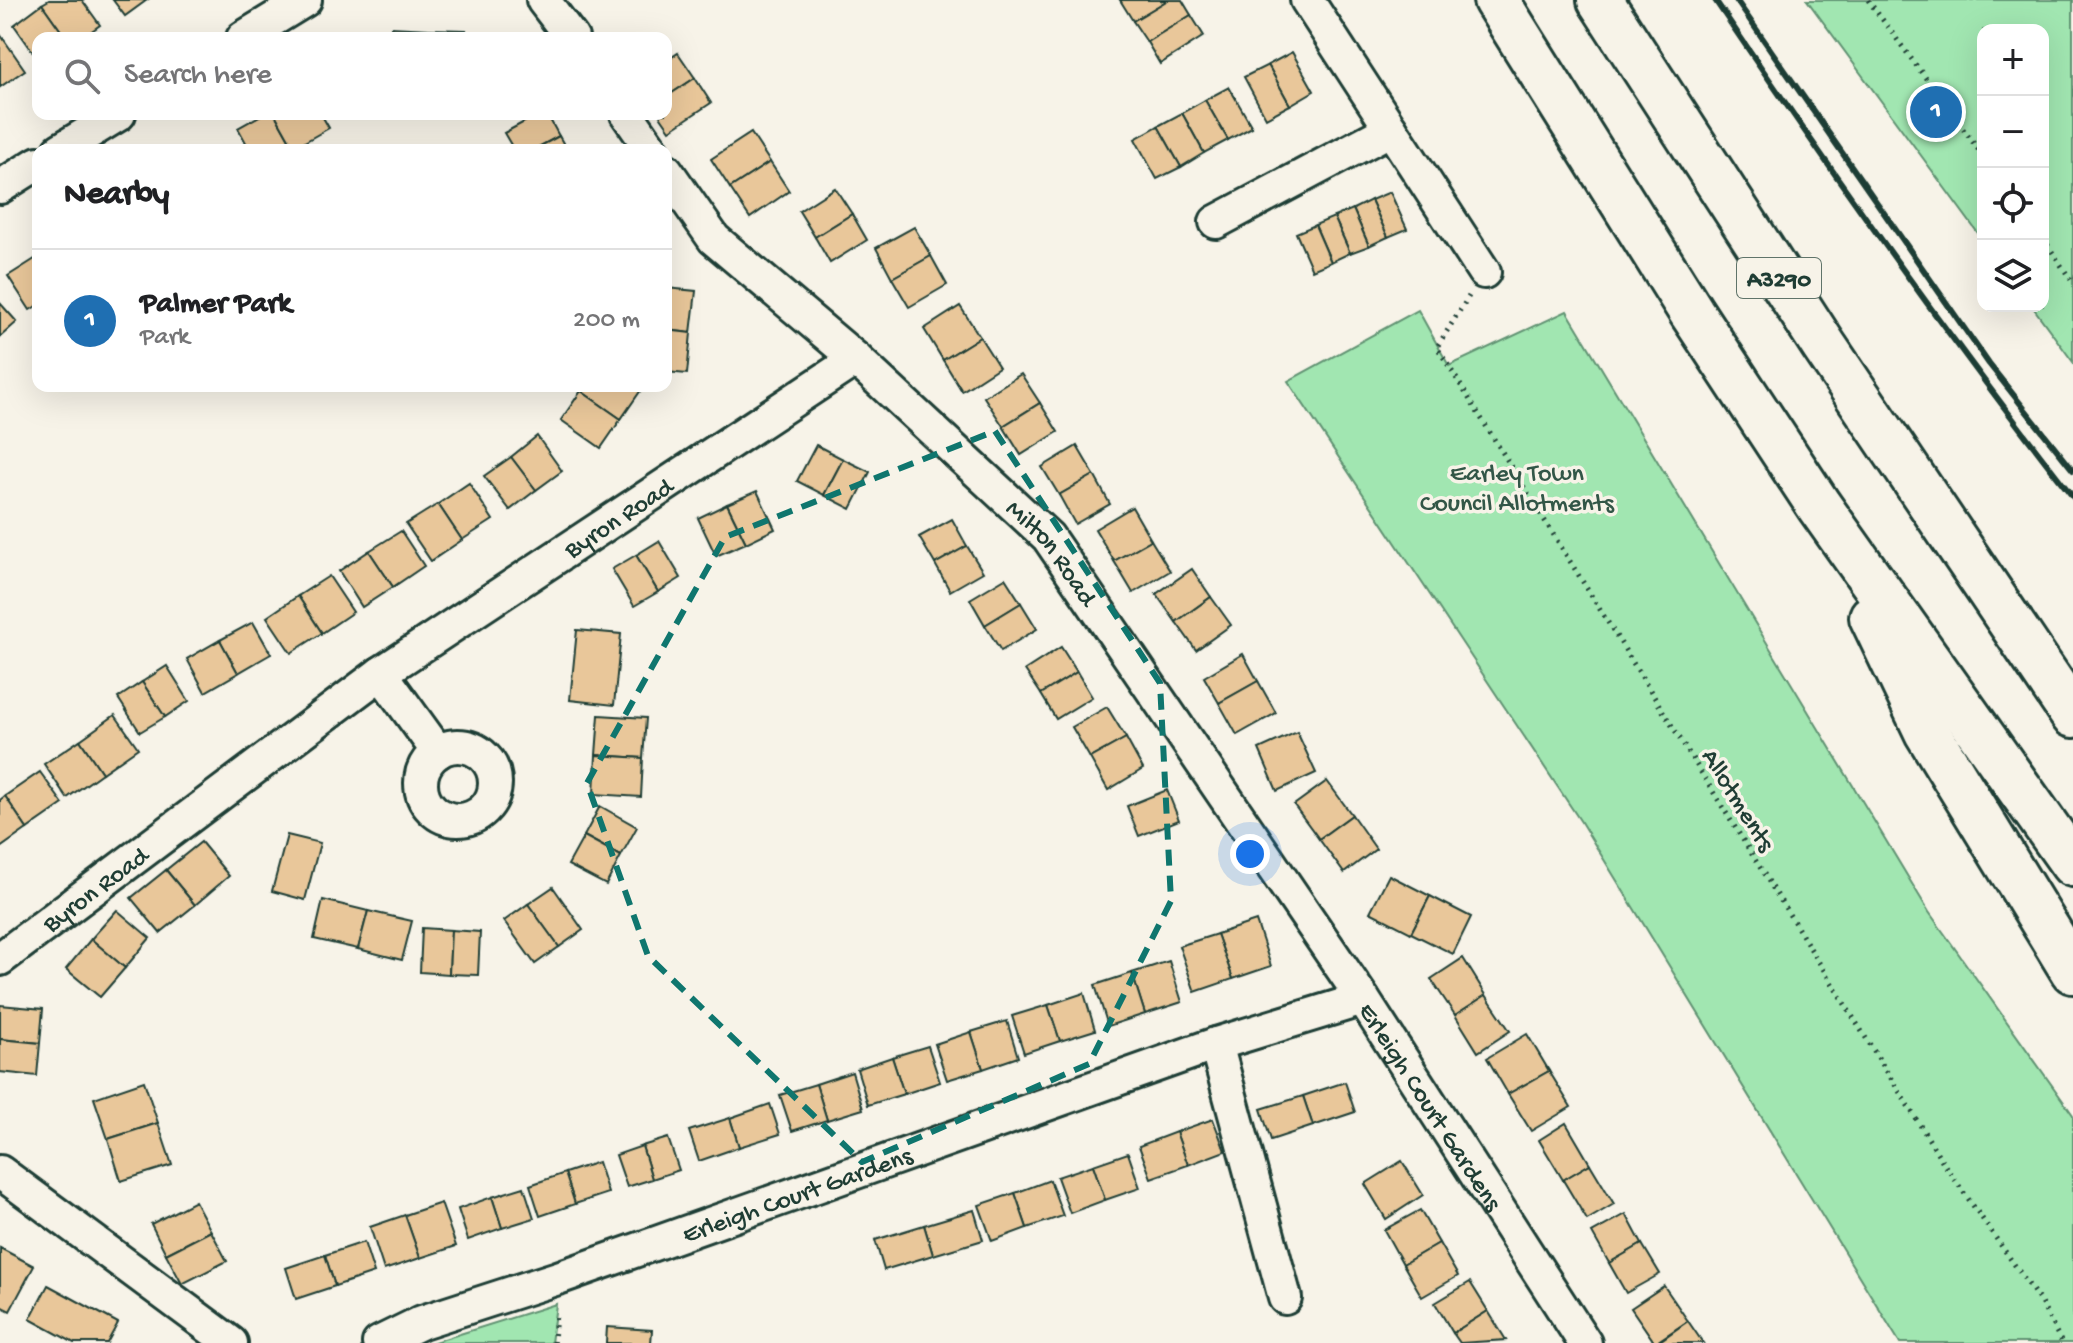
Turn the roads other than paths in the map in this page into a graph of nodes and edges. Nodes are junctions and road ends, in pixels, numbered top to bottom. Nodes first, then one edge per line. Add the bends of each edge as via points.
1 (305, 0) edge
2 (543, 0) edge
3 (1307, 0) edge
4 (1496, 0) edge
5 (1600, 0) edge
6 (253, 32) edge
7 (567, 32) edge
8 (109, 120) edge
9 (631, 120) edge
10 (1391, 129) junction
11 (70, 144) edge
12 (648, 144) edge
13 (32, 167) edge
14 (672, 179) edge
15 (0, 187) edge
16 (1216, 222) dead end
17 (1484, 272) road end
18 (856, 359) junction
19 (1819, 506) junction
20 (1965, 550) junction
21 (2073, 664) edge
22 (381, 673) junction
23 (2073, 715) edge
24 (438, 752) dead end
25 (2073, 864) edge
26 (0, 959) edge
27 (2073, 971) edge
28 (1363, 999) junction
29 (1216, 1044) junction
30 (0, 1172) edge
31 (1285, 1298) dead end
32 (231, 1343) edge
33 (379, 1343) edge
34 (1585, 1343) edge

1 - 6 street
2 - 7 street
3 - 10 street
4 - 19 main road
5 - 20 main road, A3290 via 1824,346
8 - 11 street
9 - 12 street
10 - 16 street
10 - 17 street
13 - 15 street
14 - 18 street, Milton Road via 714,239
18 - 22 street, Byron Road
18 - 28 street, Milton Road via 1048,537
19 - 25 main road
19 - 27 main road via 1927,732
20 - 21 main road, A3290
20 - 23 main road, A3290
22 - 24 street
22 - 26 street, Byron Road
28 - 29 street, Erleigh Court Gardens
28 - 34 street, Erleigh Court Gardens
29 - 31 street
29 - 33 street, Erleigh Court Gardens via 422,1322
30 - 32 street

